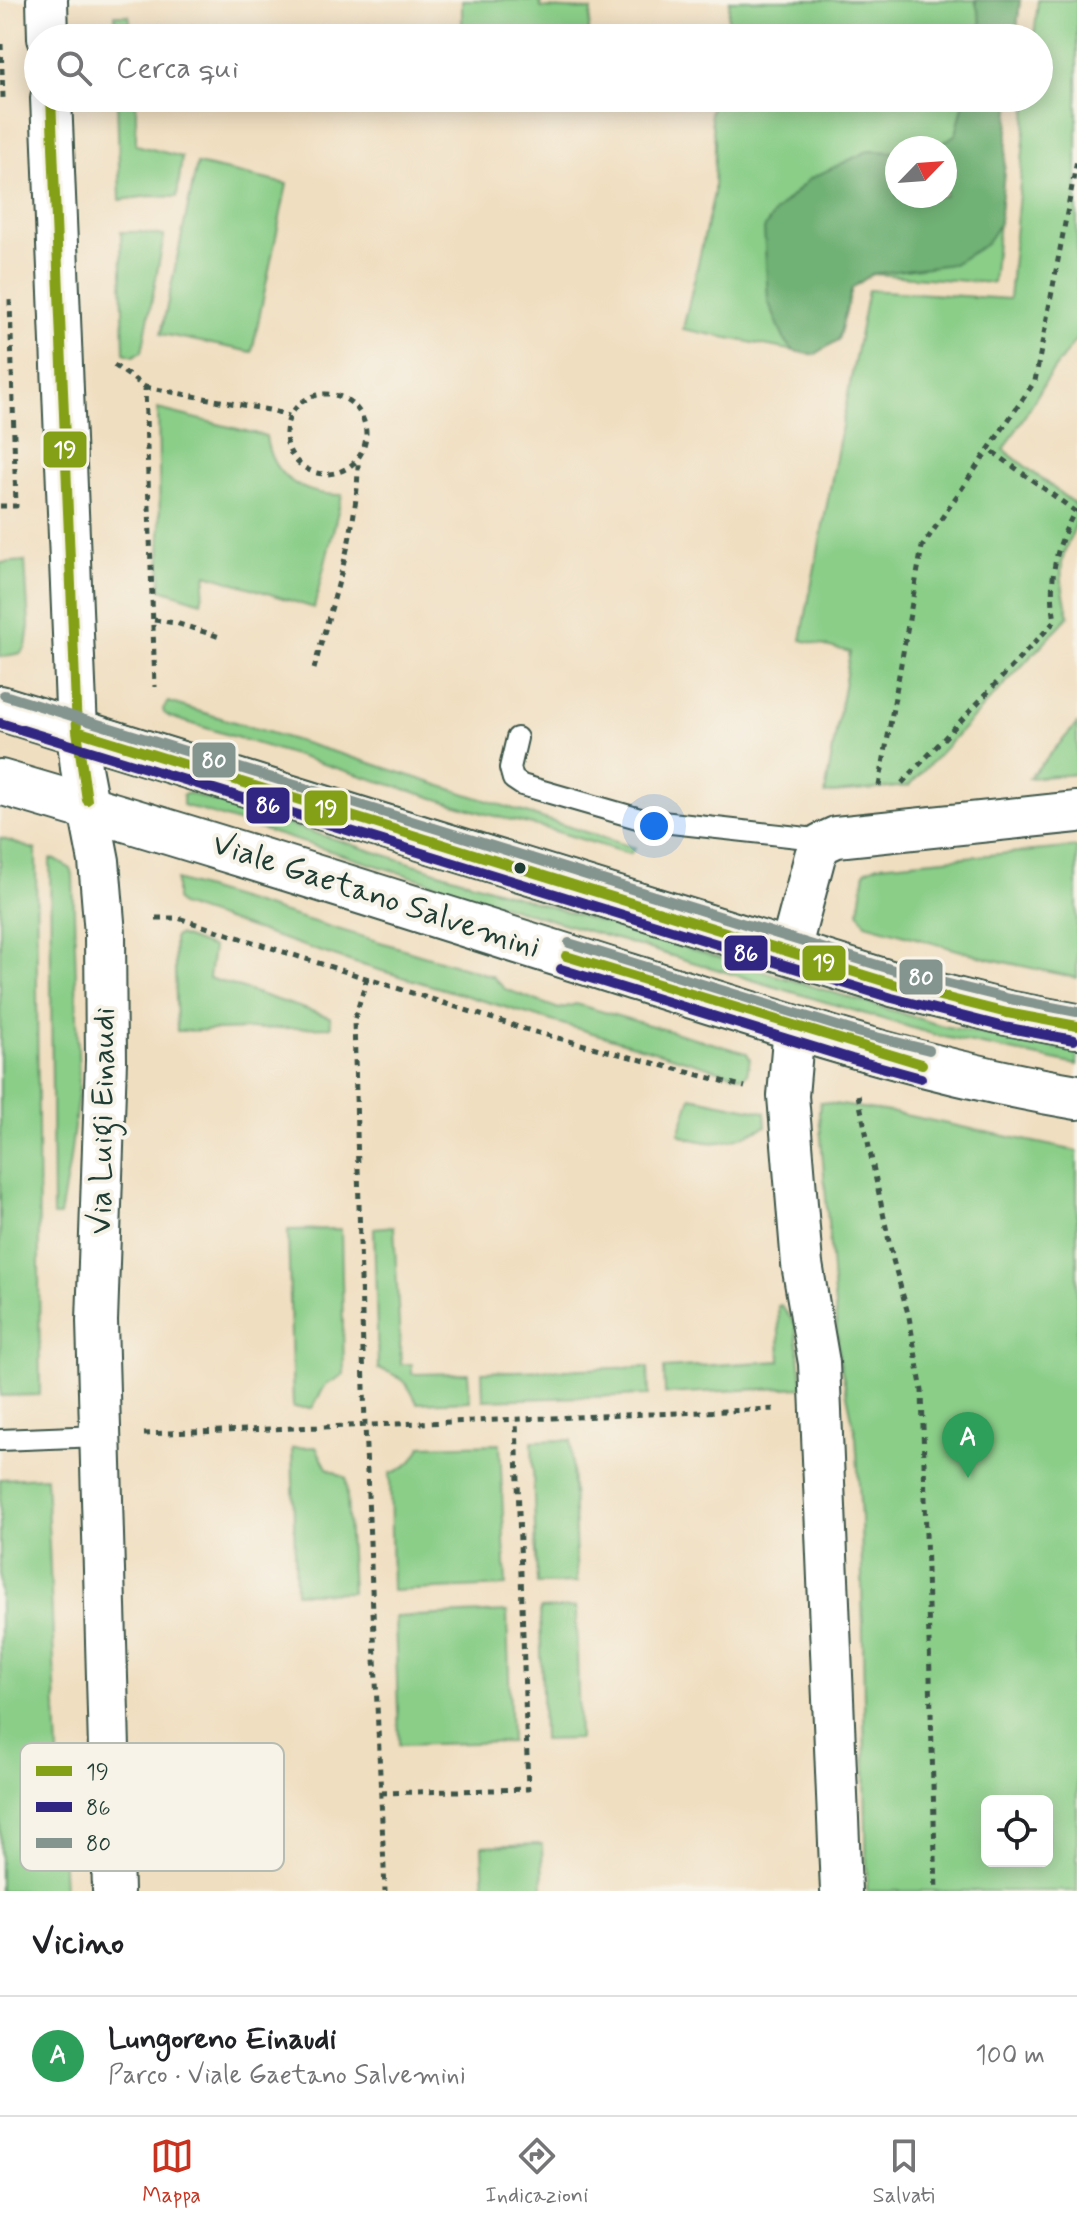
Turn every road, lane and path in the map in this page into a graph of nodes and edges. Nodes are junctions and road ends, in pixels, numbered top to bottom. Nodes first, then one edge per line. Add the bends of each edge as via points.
1 (47, 0) edge
2 (48, 24) edge
3 (52, 112) edge
4 (1077, 160) edge
5 (1076, 172) edge
6 (114, 365) dead end
7 (145, 387) junction
8 (289, 416) junction
9 (15, 435) dead end
10 (989, 449) junction
11 (358, 458) junction
12 (0, 506) edge
13 (154, 620) junction
14 (220, 637) dead end
15 (314, 669) dead end
16 (155, 687) dead end
17 (0, 708) edge
18 (77, 731) junction
19 (517, 738) dead end
20 (0, 782) edge
21 (896, 790) dead end
22 (877, 799) dead end
23 (89, 808) junction
24 (1077, 812) edge
25 (821, 844) junction
26 (156, 918) dead end
27 (790, 950) junction
28 (367, 978) junction
29 (1077, 1026) edge
30 (794, 1027) junction
31 (856, 1046) junction
32 (756, 1077) dead end
33 (1077, 1097) edge
34 (821, 1407) junction
35 (516, 1420) junction
36 (365, 1425) junction
37 (99, 1436) junction
38 (0, 1440) edge
39 (108, 1743) edge
40 (381, 1793) junction
41 (112, 1871) edge
42 (113, 1891) edge
43 (385, 1891) edge
44 (841, 1891) edge
45 (936, 1891) edge

1 - 2 street
3 - 18 street, Via Luigi Einaudi
4 - 5 path
5 - 10 path via 1035,381
6 - 7 path
7 - 8 path
7 - 13 path
8 - 11 path via 287,442 311,471 336,473
8 - 11 path via 297,405 322,393 349,400 365,421
9 - 12 path via 16,506
10 - 21 path via 1075,511 1061,536 1051,580 1055,621
10 - 22 path via 922,547
11 - 15 path via 359,488 349,542
13 - 14 path
13 - 16 path
17 - 18 main road
18 - 23 street, Via Luigi Einaudi
18 - 27 main road
19 - 25 lane via 510,768 522,785 644,820 807,838
20 - 23 main road, Viale Gaetano Salvemini
23 - 30 main road, Viale Gaetano Salvemini
23 - 37 street, Via Luigi Einaudi via 105,934
24 - 25 street via 868,832
25 - 27 street
26 - 28 path via 178,918
27 - 29 main road via 896,985
28 - 32 path via 531,1031 747,1088
28 - 36 path via 354,1021
30 - 31 main road, Viale Gaetano Salvemini
30 - 34 street via 788,1096
31 - 33 main road, Viale Gaetano Salvemini
31 - 45 path via 856,1083 922,1391
34 - 35 path
34 - 44 street
35 - 36 path
35 - 40 path via 528,1789
36 - 37 path
36 - 40 path
37 - 38 lane
37 - 39 street, Via Luigi Einaudi
40 - 43 path
41 - 42 street, Via Luigi Einaudi

